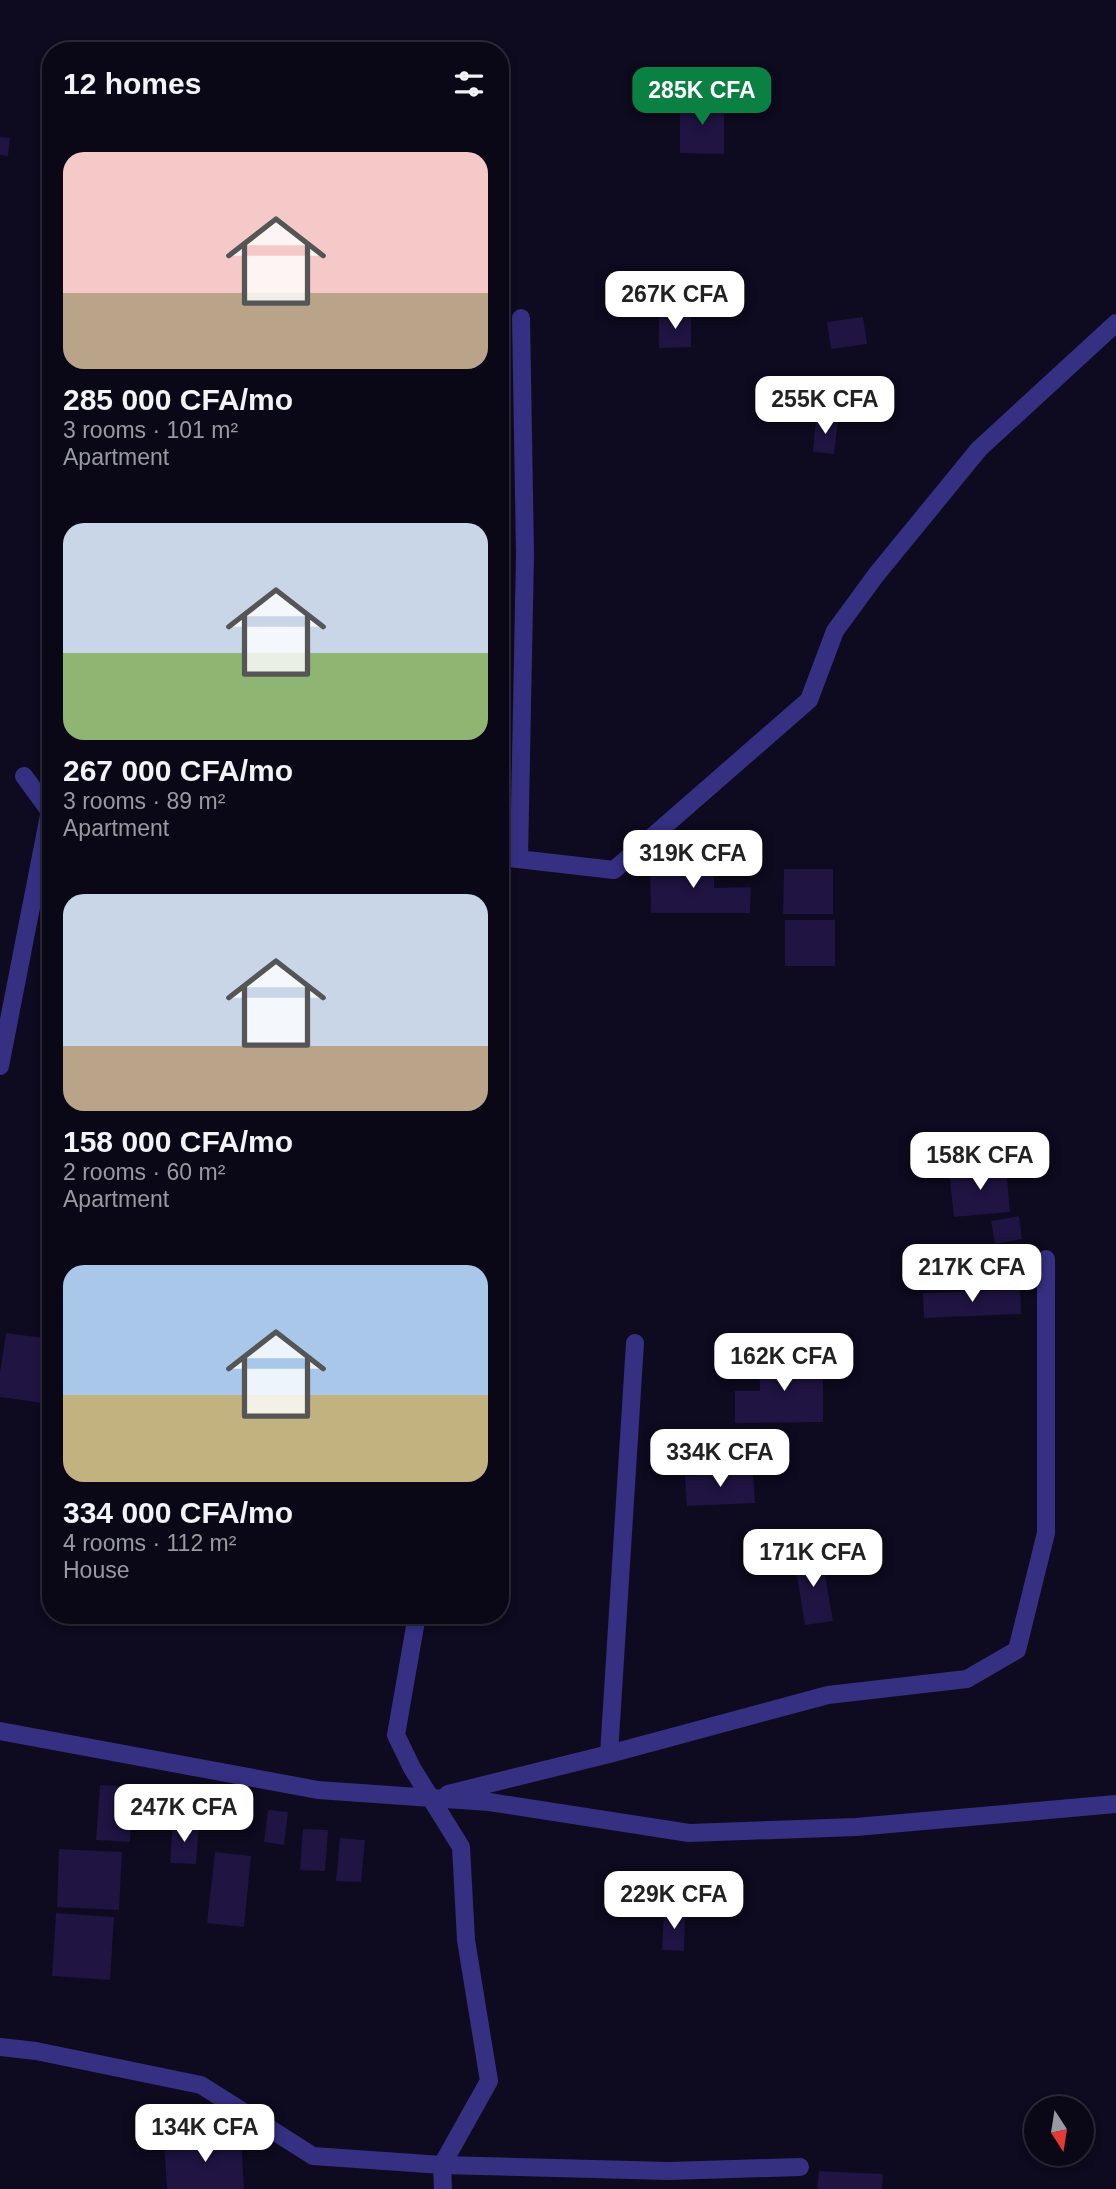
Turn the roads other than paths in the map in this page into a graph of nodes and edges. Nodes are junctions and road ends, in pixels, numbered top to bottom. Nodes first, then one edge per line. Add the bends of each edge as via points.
1 (521, 318) dead end
2 (1116, 323) edge
3 (24, 776) dead end
4 (42, 800) edge
5 (42, 852) edge
6 (510, 858) edge
7 (0, 1066) edge
8 (1046, 1259) dead end
9 (635, 1343) dead end
10 (414, 1624) edge
11 (0, 1731) edge
12 (609, 1754) junction
13 (431, 1798) junction
14 (1116, 1804) edge
15 (0, 2047) edge
16 (442, 2165) junction
17 (800, 2167) dead end
18 (443, 2189) edge

1 - 6 street via 525,554
2 - 6 street via 979,449 876,575 835,631 809,700 614,870
3 - 4 street
5 - 7 street
8 - 12 street via 1046,1532 1017,1650 967,1679 828,1695
9 - 12 street
10 - 13 street via 396,1735
11 - 13 street via 318,1790
12 - 13 street
13 - 14 street via 489,1802 689,1833 856,1827
13 - 16 street via 461,1847 466,1940 489,2081
15 - 16 street via 201,2085 313,2156
16 - 17 street via 669,2171
16 - 18 street

